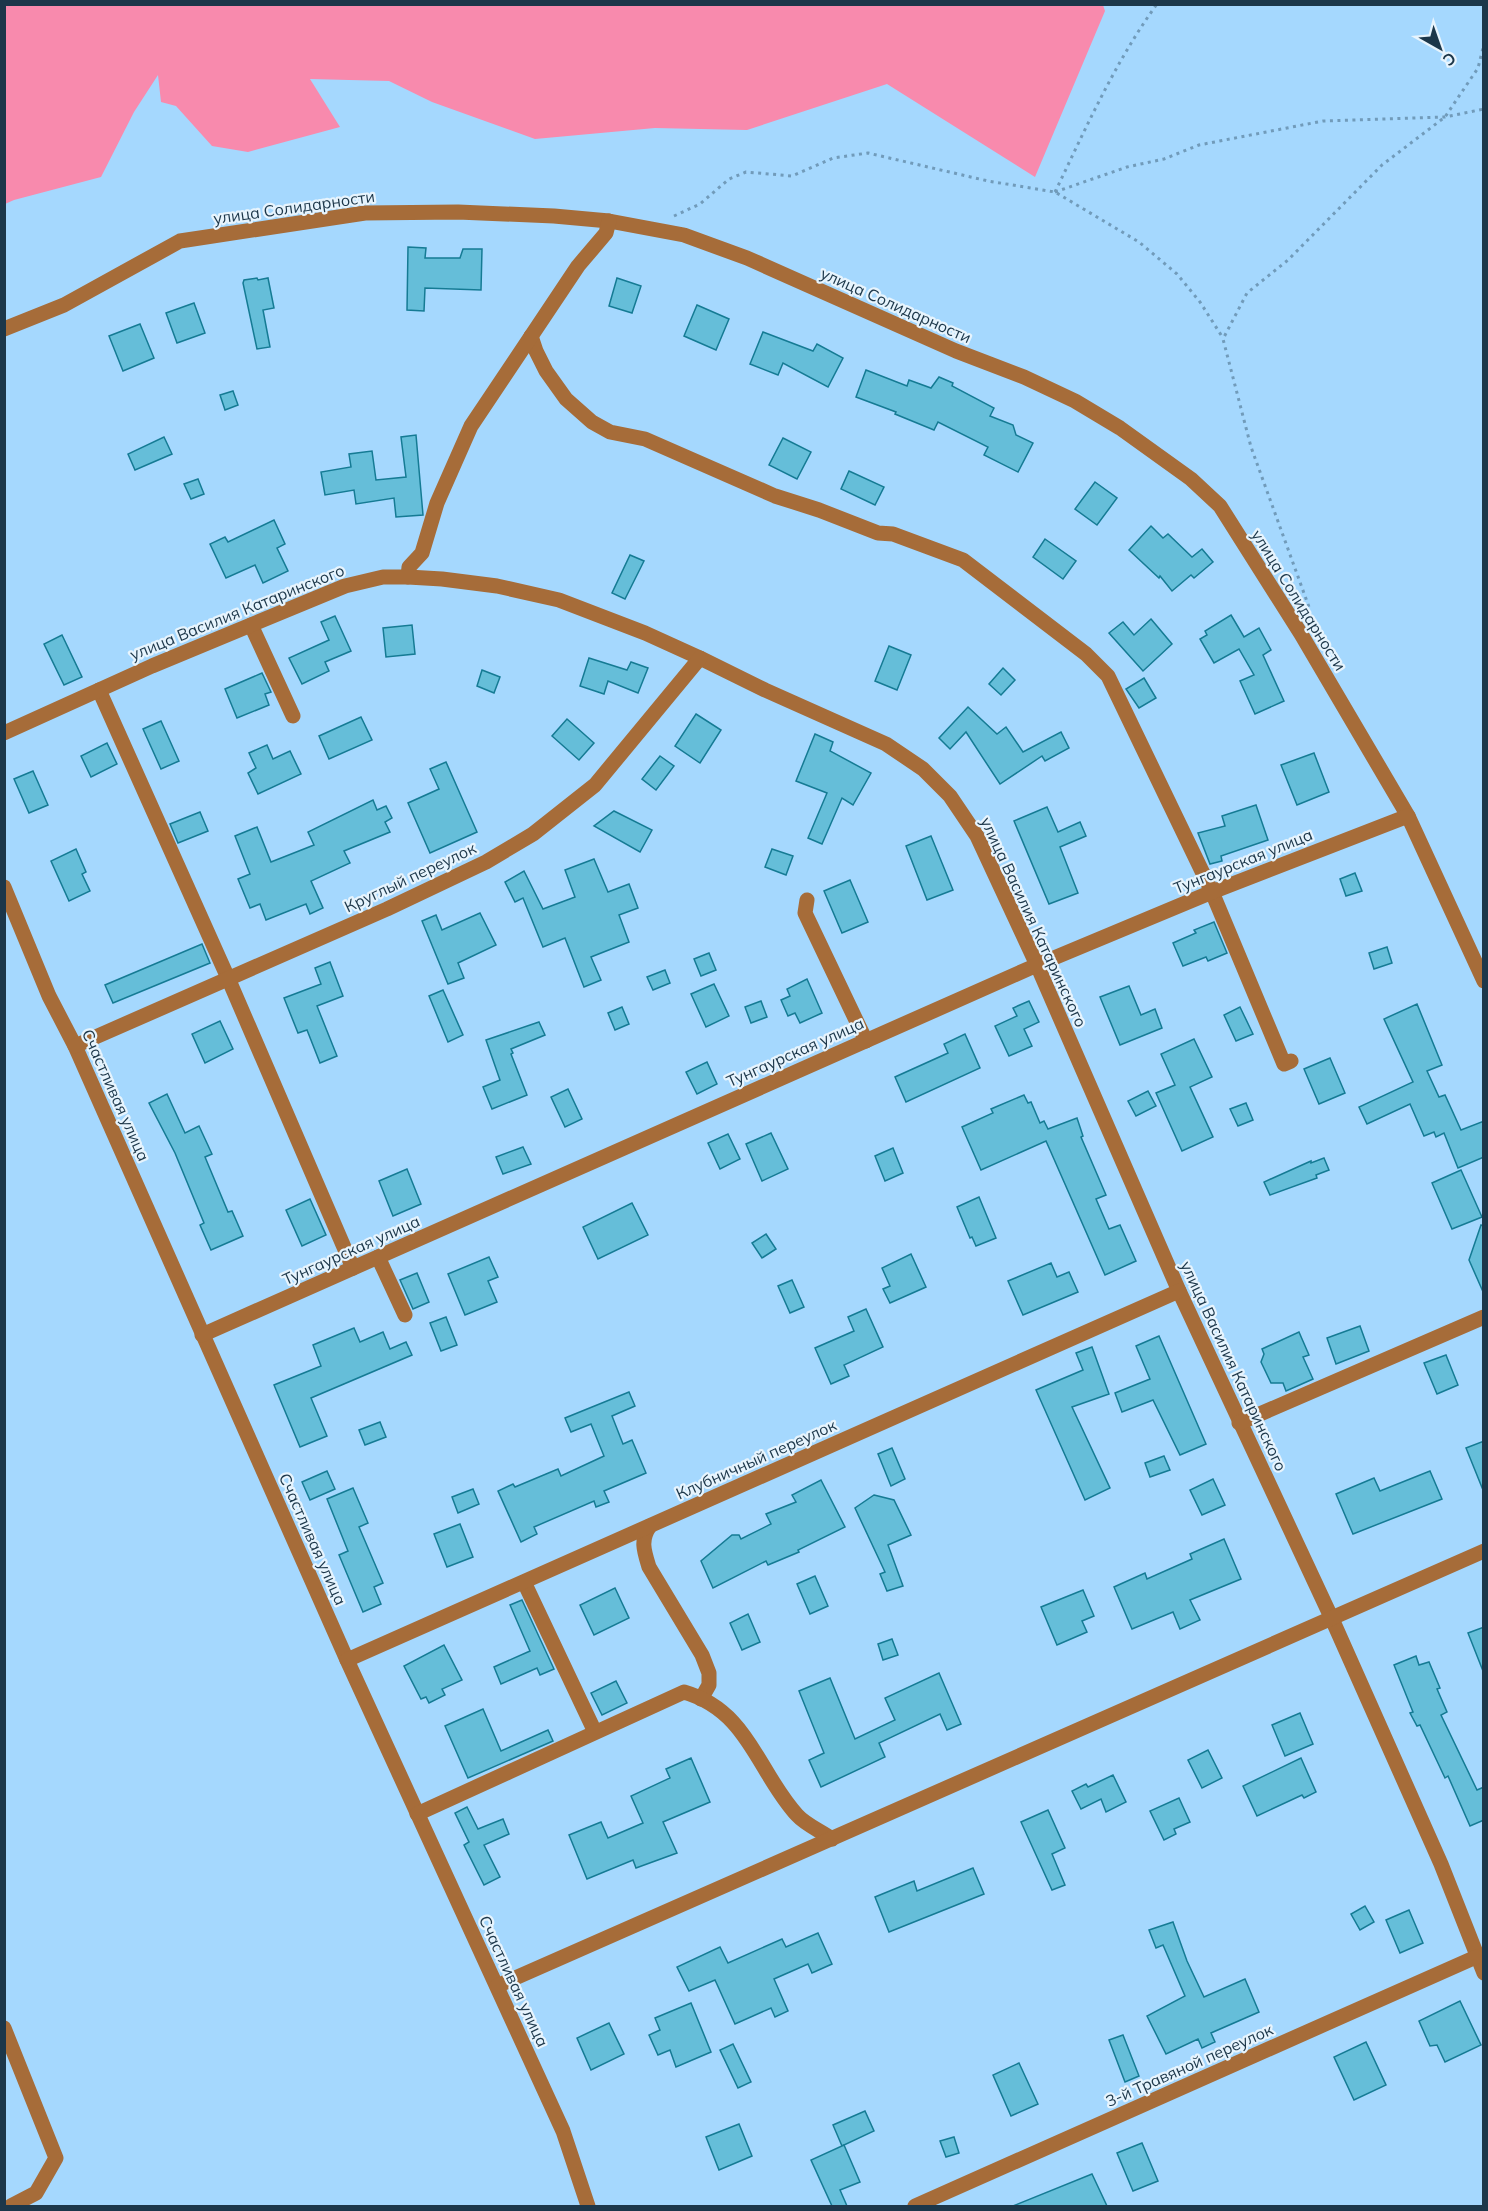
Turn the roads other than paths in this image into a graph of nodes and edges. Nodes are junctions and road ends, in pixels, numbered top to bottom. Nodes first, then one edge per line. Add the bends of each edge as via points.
1 (609, 221) junction
2 (4, 329) edge
3 (531, 336) junction
4 (408, 577) junction
5 (252, 625) junction
6 (700, 658) junction
7 (99, 690) junction
8 (293, 716) dead end
9 (4, 733) edge
10 (1408, 816) junction
11 (4, 887) edge
12 (1212, 892) junction
13 (807, 900) dead end
14 (1037, 965) junction
15 (228, 978) junction
16 (1484, 981) edge
17 (866, 1041) junction
18 (75, 1046) junction
19 (1291, 1061) dead end
20 (378, 1257) junction
21 (353, 1268) junction
22 (1179, 1291) junction
23 (405, 1315) dead end
24 (1484, 1317) edge
25 (202, 1335) junction
26 (1239, 1423) junction
27 (650, 1526) junction
28 (1484, 1551) edge
29 (524, 1582) junction
30 (1332, 1619) junction
31 (347, 1660) junction
32 (701, 1698) junction
33 (596, 1732) junction
34 (417, 1814) junction
35 (832, 1839) junction
36 (1476, 1957) junction
37 (1484, 1974) edge
38 (497, 1986) junction
39 (4, 2028) edge
40 (11, 2206) edge
41 (588, 2206) edge
42 (915, 2206) edge

1 - 2 street, улица Солидарности via 458,212 365,213 180,241 64,305
1 - 3 street via 606,233 578,266
1 - 10 street, улица Солидарности via 684,235 747,258 1024,377 1075,401 1191,479 1220,506
3 - 4 street via 471,426 437,502 422,553 409,567
3 - 12 street via 546,371 566,399 592,422 610,432 645,439 775,495 963,560 1086,654 1108,676
4 - 5 street, улица Василия Катаринского via 345,586
4 - 6 street, улица Василия Катаринского via 497,586 559,600
5 - 7 street, улица Василия Катаринского
5 - 8 street
6 - 14 street, улица Василия Катаринского via 886,744 923,770 950,796 977,836
6 - 15 street, Круглый переулок via 595,785 533,834 486,862 387,909
7 - 9 street, улица Василия Катаринского
7 - 15 street
10 - 12 street, Тунгаурская улица
10 - 16 street, улица Солидарности
11 - 18 street, Счастливая улица via 49,996
12 - 14 street, Тунгаурская улица
12 - 19 street via 1284,1064
13 - 17 street via 805,913
14 - 17 street, Тунгаурская улица
14 - 22 street, улица Василия Катаринского
15 - 18 street, Круглый переулок
15 - 21 street
17 - 20 street, Тунгаурская улица
18 - 25 street, Счастливая улица
20 - 21 street, Тунгаурская улица
20 - 23 street
21 - 25 street, Тунгаурская улица
22 - 26 street, улица Василия Катаринского
22 - 27 street, Клубничный переулок
24 - 26 street
25 - 31 street, Счастливая улица
26 - 30 street, улица Василия Катаринского
27 - 29 street, Клубничный переулок
27 - 32 street via 643,1535 649,1568 709,1673 709,1685
28 - 30 street
29 - 31 street, Клубничный переулок
29 - 33 street
30 - 35 street
30 - 36 street, улица Василия Катаринского via 1441,1864
31 - 34 street, Счастливая улица
32 - 33 street via 684,1692
32 - 35 street via 739,1726 798,1816
33 - 34 street
34 - 38 street, Счастливая улица
35 - 38 street
36 - 37 street, улица Василия Катаринского
36 - 42 street, 3-й Травяной переулок
38 - 41 street, Счастливая улица via 563,2131
39 - 40 street via 56,2158 36,2193

